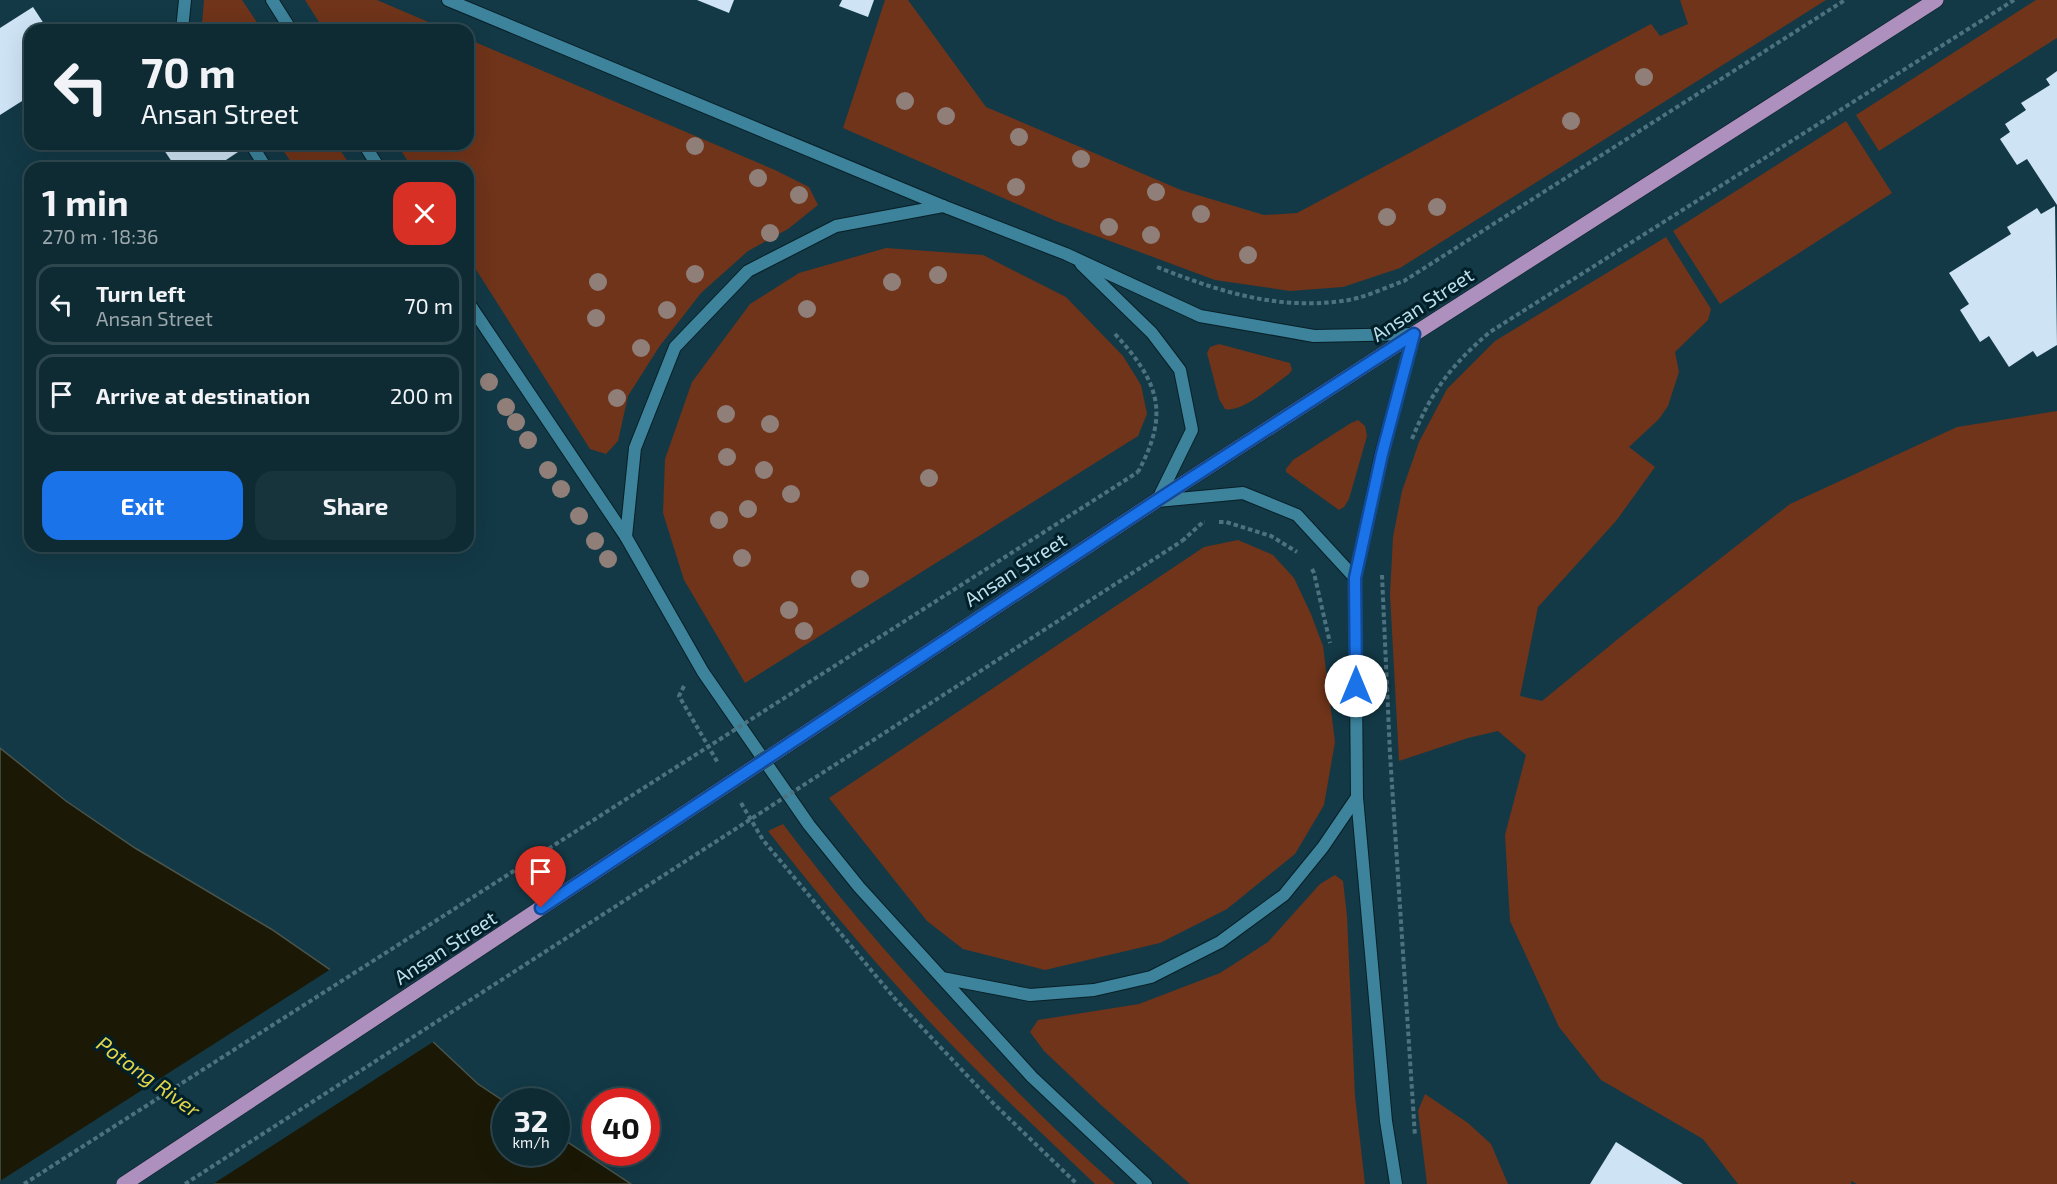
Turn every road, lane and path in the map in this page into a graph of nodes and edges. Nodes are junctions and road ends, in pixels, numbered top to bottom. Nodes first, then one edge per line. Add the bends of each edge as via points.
1 (185, 0) edge
2 (272, 0) edge
3 (448, 0) edge
4 (1845, 0) edge
5 (1936, 0) edge
6 (2014, 0) edge
7 (183, 24) edge
8 (287, 24) edge
9 (943, 206) junction
10 (1073, 257) junction
11 (1149, 264) dead end
12 (474, 311) edge
13 (1111, 329) dead end
14 (1414, 334) junction
15 (1409, 446) dead end
16 (1156, 501) junction
17 (626, 537) junction
18 (1300, 554) dead end
19 (1308, 564) dead end
20 (1383, 566) dead end
21 (1355, 578) junction
22 (1384, 639) junction
23 (1356, 642) junction
24 (703, 672) junction
25 (721, 768) dead end
26 (1357, 797) junction
27 (739, 799) dead end
28 (942, 978) junction
29 (1415, 1138) dead end
30 (24, 1184) edge
31 (124, 1184) edge
32 (185, 1184) edge
33 (1077, 1184) edge
34 (1146, 1184) edge
35 (1396, 1184) edge

1 - 7 street
2 - 8 street
3 - 9 street
4 - 11 path via 1404,281 1344,301 1284,304 1212,288
5 - 14 main road, Ansan Street
6 - 15 path via 1490,332 1464,354 1437,388
9 - 10 street
9 - 17 street via 836,226 748,271 675,347 635,448
10 - 14 street via 1200,316 1314,336
10 - 16 street via 1152,333 1180,370 1192,430
12 - 17 street
13 - 30 path, bridge via 1134,355 1152,385 1158,412 1155,432 1138,472
14 - 16 main road, Ansan Street
14 - 21 street
16 - 21 street via 1243,494 1297,515
16 - 31 main road, Ansan Street, bridge
17 - 24 street
18 - 32 path, bridge via 1271,536 1226,522 1203,522 1182,541
19 - 23 path via 1314,573 1330,643
20 - 22 path
21 - 23 street
22 - 23 path
22 - 29 path
23 - 26 street
24 - 25 path via 686,681 679,696
24 - 28 street via 809,825
26 - 28 street via 1284,895 1220,942 1150,977 1094,990 1030,995
26 - 35 street via 1386,1121
27 - 33 path via 763,840 896,1000 994,1104
28 - 34 street via 1032,1077

